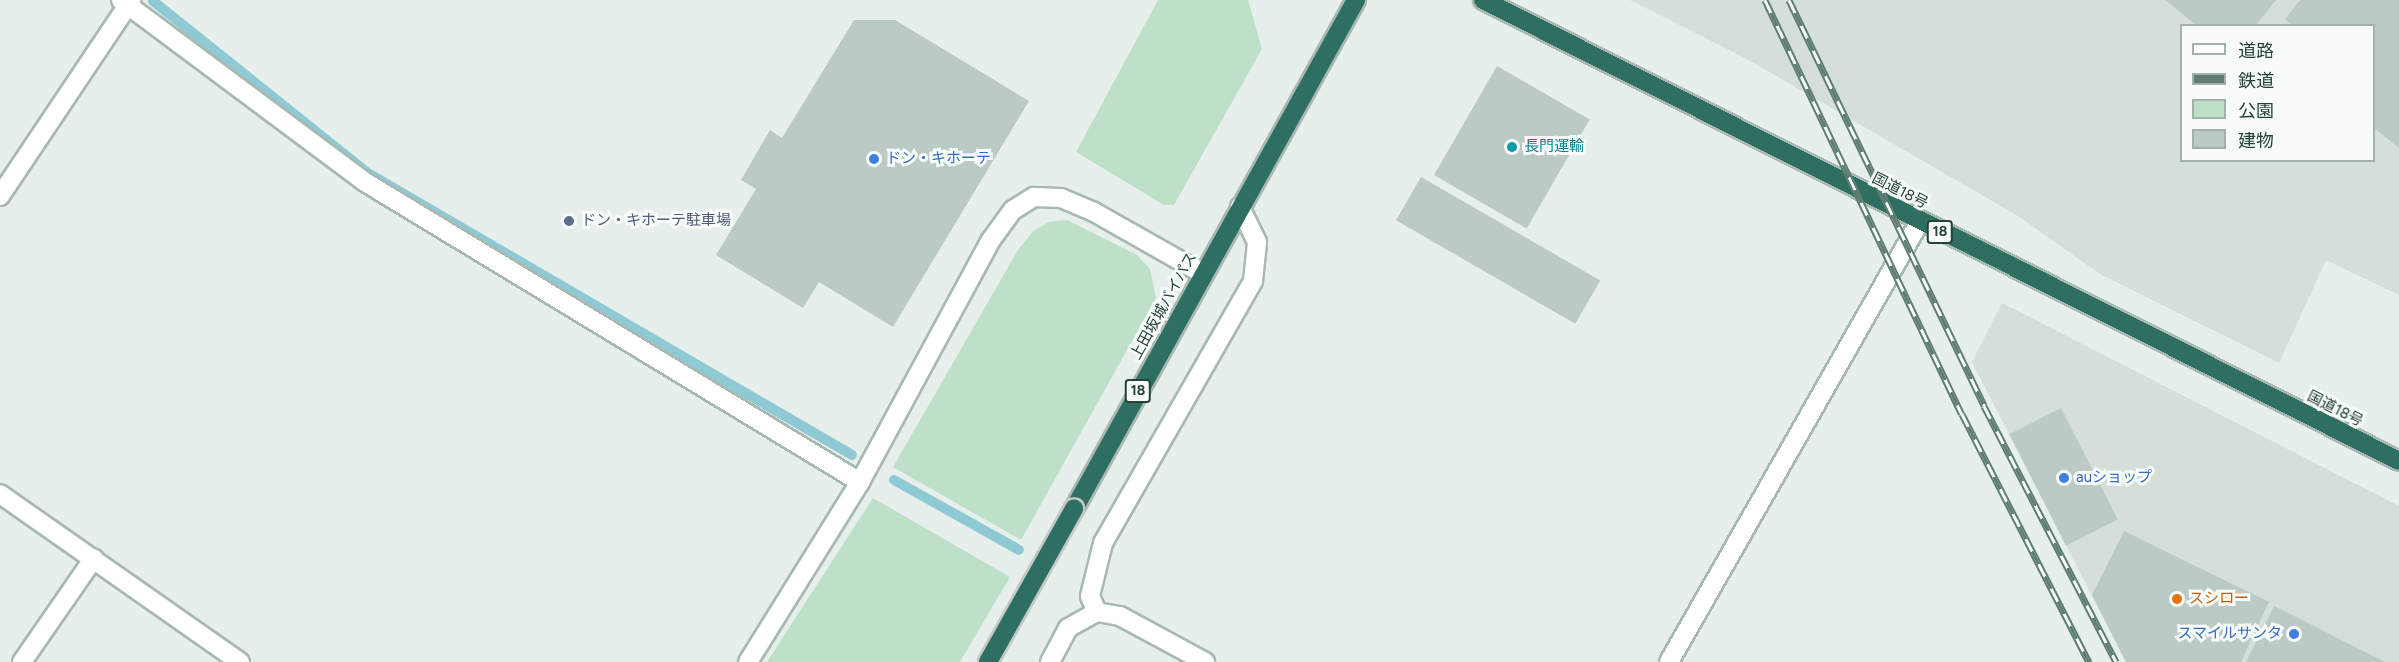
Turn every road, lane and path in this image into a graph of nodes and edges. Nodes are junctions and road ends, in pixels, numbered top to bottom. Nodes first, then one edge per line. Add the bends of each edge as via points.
1 (1356, 0) edge
2 (1483, 0) edge
3 (126, 2) edge
4 (0, 196) edge
5 (1240, 207) junction
6 (1920, 221) junction
7 (1202, 273) junction
8 (2399, 461) edge
9 (860, 482) junction
10 (0, 494) edge
11 (94, 558) junction
12 (1097, 612) junction
13 (22, 662) edge
14 (240, 662) edge
15 (748, 662) edge
16 (988, 662) edge
17 (1050, 662) edge
18 (1205, 662) edge
19 (1669, 662) edge

1 - 5 highway, 上田坂城バイパス / 18
2 - 6 highway, 国道18号 / 18
3 - 4 street
3 - 9 street via 365,182
5 - 7 highway, 上田坂城バイパス / 18
5 - 12 street via 1257,242 1253,281 1102,543 1090,596
6 - 8 highway, 国道18号 / 18
6 - 19 street
7 - 9 street via 1094,212 1060,198 1034,197 1013,210 991,240
7 - 16 highway, 上田坂城バイパス / 18, bridge
9 - 15 street
10 - 11 street
11 - 13 street
11 - 14 street
12 - 17 street via 1068,628
12 - 18 street via 1120,616

